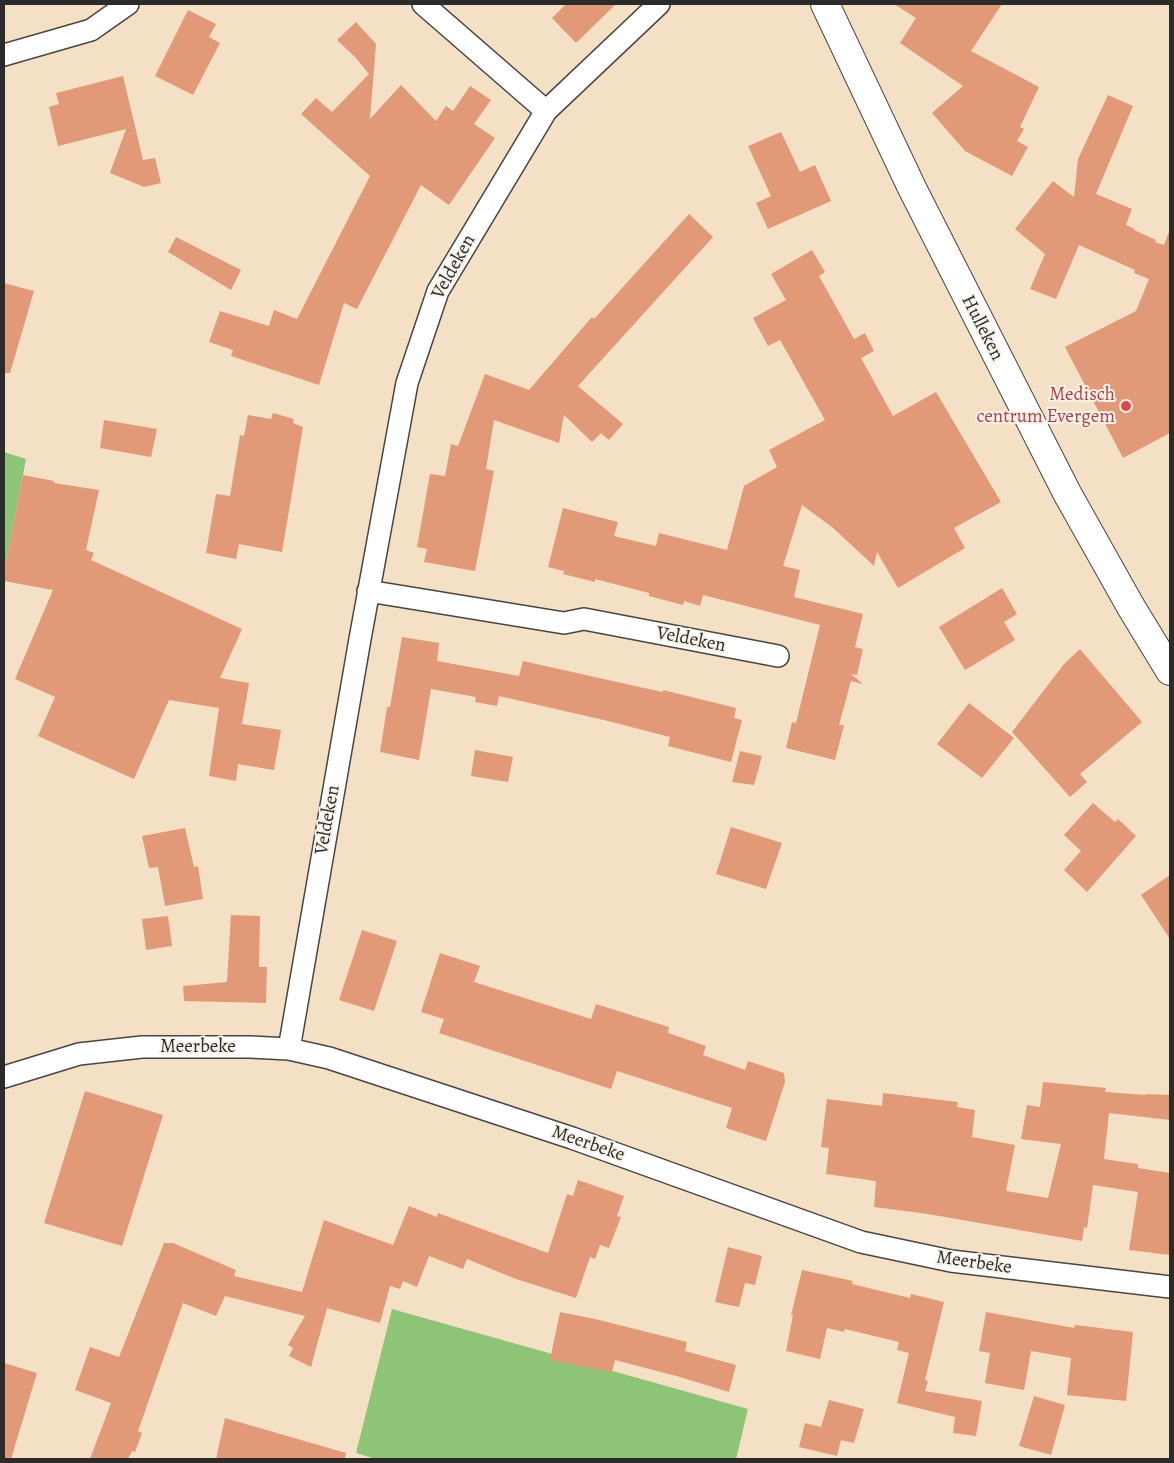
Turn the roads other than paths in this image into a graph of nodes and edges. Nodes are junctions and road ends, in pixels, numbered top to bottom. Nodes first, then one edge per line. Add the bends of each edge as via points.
1 (128, 4) edge
2 (423, 4) edge
3 (659, 4) edge
4 (825, 4) edge
5 (4, 55) edge
6 (546, 111) junction
7 (368, 591) junction
8 (778, 656) dead end
9 (1170, 671) edge
10 (289, 1049) junction
11 (4, 1077) edge
12 (1170, 1287) edge

1 - 5 street via 91,30
2 - 6 street
3 - 6 street, Veldeken
4 - 9 main road, Hulleken via 916,197 1067,493
6 - 7 street, Veldeken via 438,291 407,383
7 - 8 street, Veldeken via 564,623 584,619
7 - 10 street, Veldeken
10 - 11 street, Meerbeke via 142,1047 79,1054
10 - 12 street, Meerbeke via 329,1058 572,1138 861,1242 951,1261

